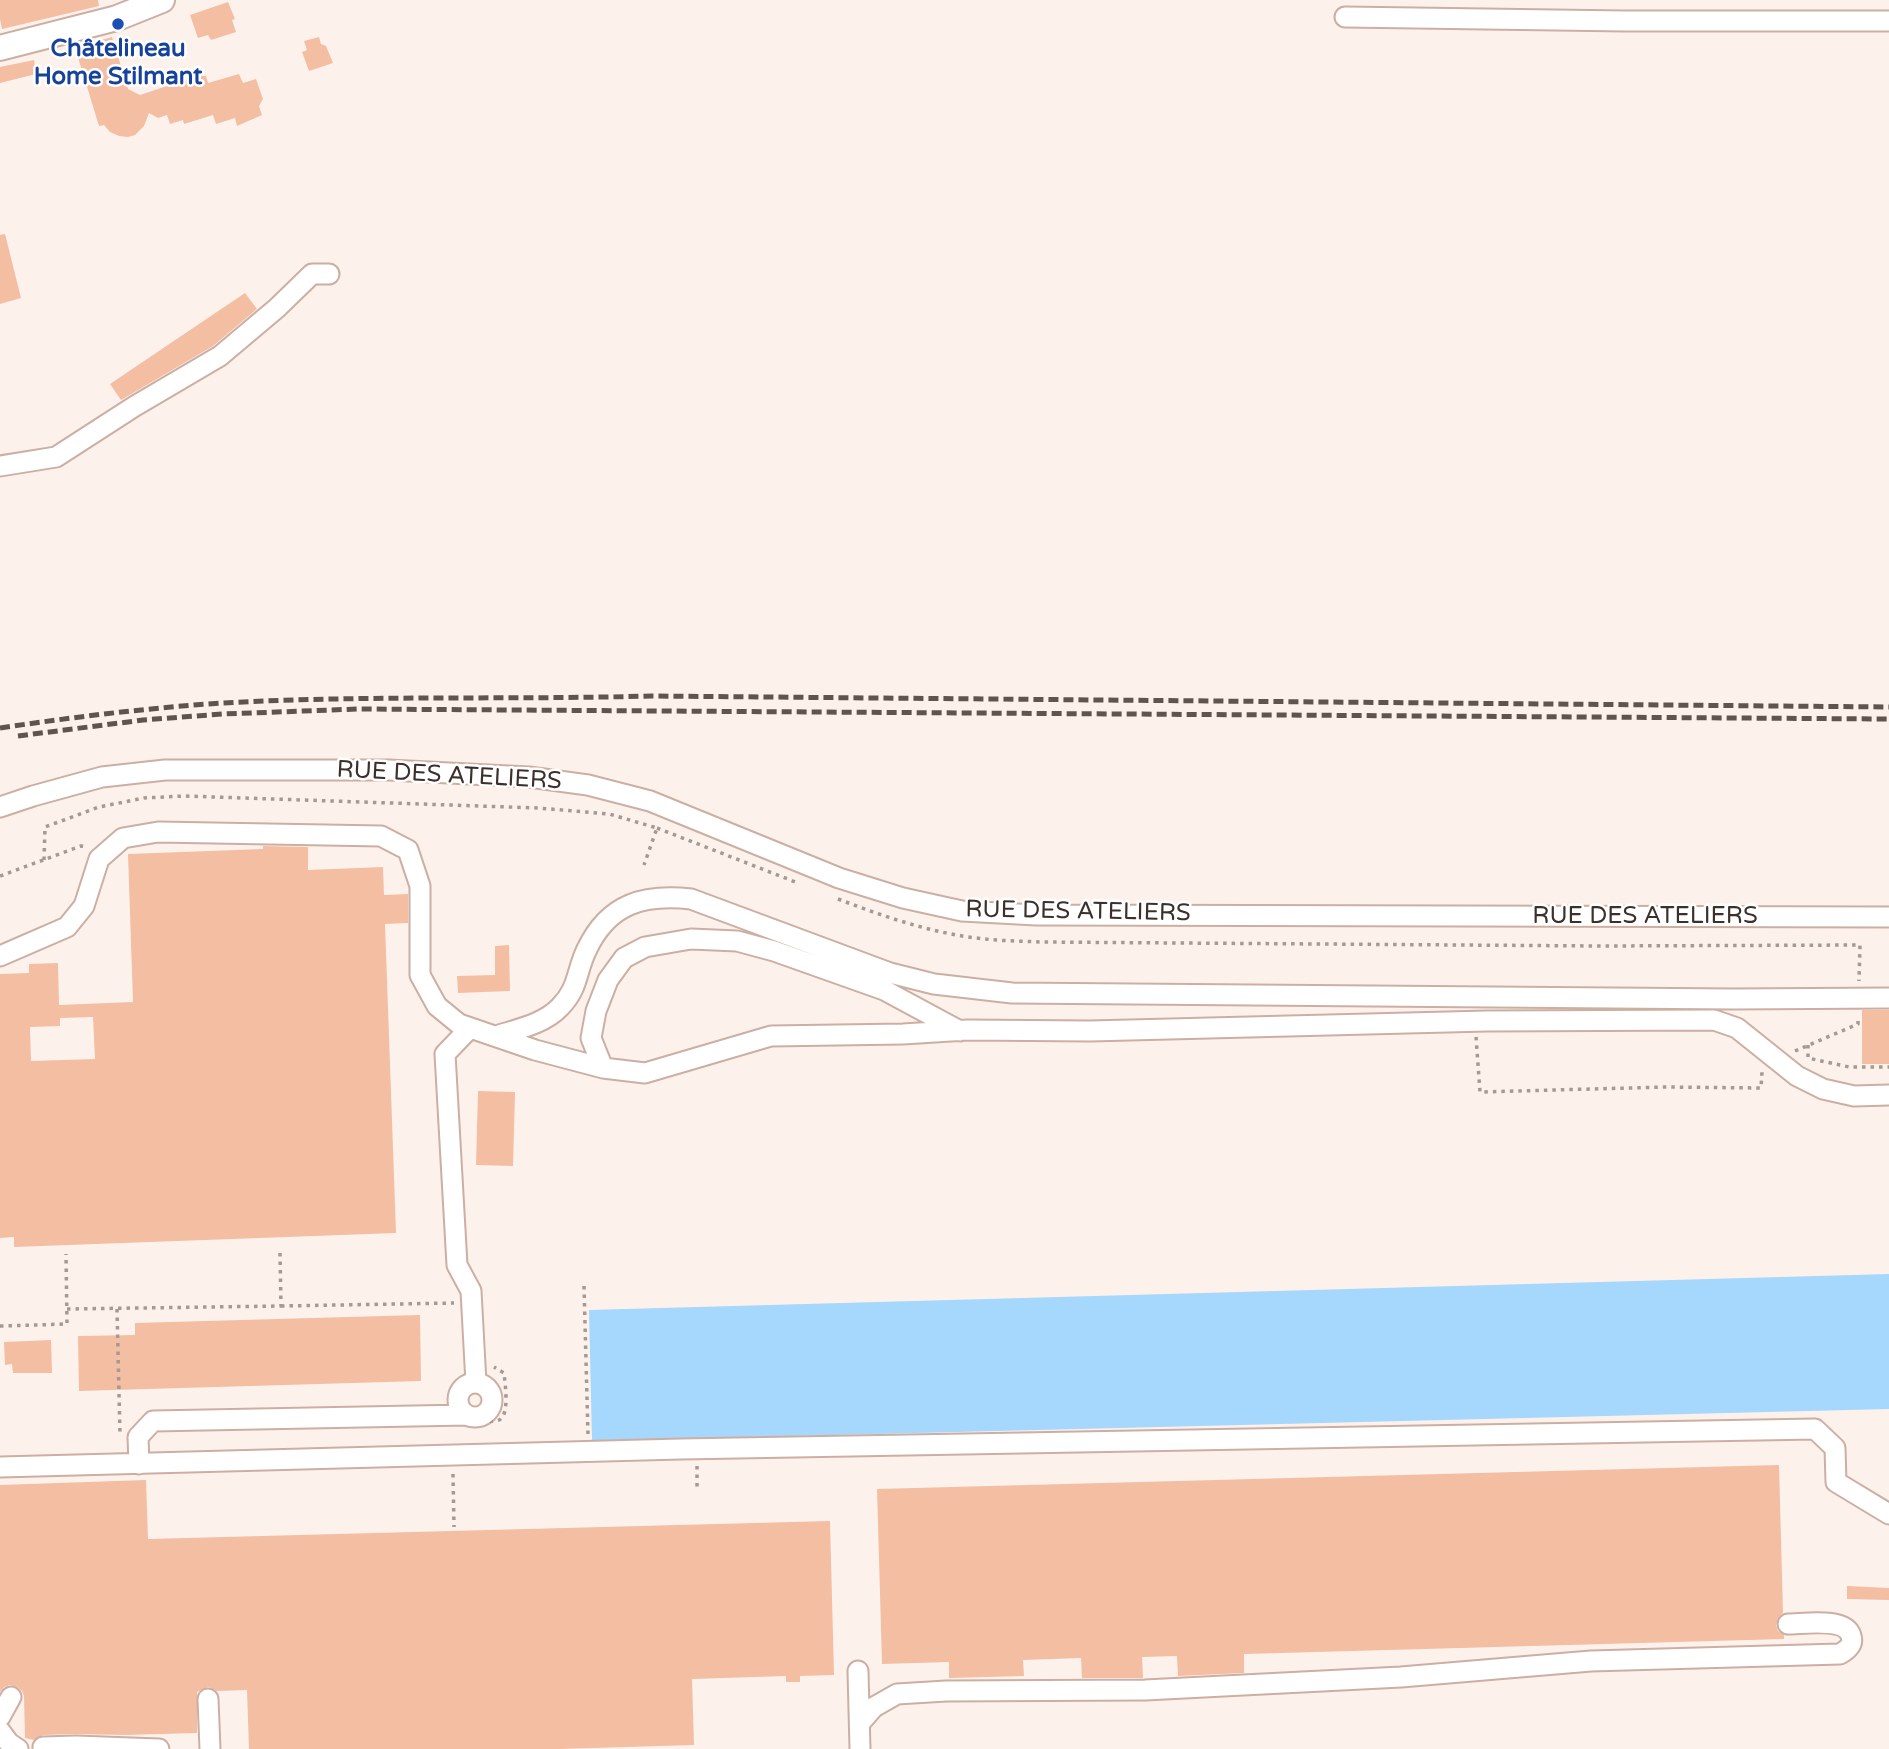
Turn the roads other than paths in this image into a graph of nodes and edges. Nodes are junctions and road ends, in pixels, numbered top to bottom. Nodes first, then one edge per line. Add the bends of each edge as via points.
1 (162, 0) edge
2 (1345, 17) dead end
3 (1889, 21) edge
4 (0, 48) edge
5 (329, 274) dead end
6 (0, 466) edge
7 (0, 807) edge
8 (1889, 917) edge
9 (0, 956) edge
10 (1889, 998) edge
11 (470, 1028) junction
12 (961, 1031) junction
13 (496, 1036) junction
14 (603, 1068) junction
15 (1889, 1095) edge
16 (130, 1465) junction
17 (0, 1468) edge
18 (1889, 1514) edge
19 (1788, 1624) dead end
20 (858, 1671) dead end
21 (11, 1697) dead end
22 (208, 1699) dead end
23 (0, 1717) edge
24 (860, 1723) junction
25 (0, 1731) edge
26 (18, 1749) edge
27 (43, 1749) edge
28 (159, 1749) edge
29 (210, 1749) edge
30 (860, 1749) edge

1 - 4 main road via 117,18
2 - 3 street
5 - 6 street via 312,274 220,356 56,457
7 - 8 street, RUE DES ATELIERS via 102,778 165,769 529,776 650,801 839,878 962,911 1036,915
9 - 11 street via 67,928 84,906 99,859 123,838 158,832 381,836 408,850 420,886 420,975 437,1006
10 - 13 street via 1012,993 934,984 890,973 691,899 670,897 649,898 623,908 602,924 586,950 573,992 558,1009 537,1023
11 - 13 street
11 - 16 street via 445,1054 457,1265 471,1291 476,1383 465,1386 459,1406 470,1418 153,1421 138,1437
12 - 14 street via 771,1036 645,1073
12 - 14 street via 884,990 774,951 737,941 691,939 645,947 624,958 608,980 591,1038
12 - 15 street via 1714,1020 1737,1027 1797,1076 1824,1089 1854,1096
13 - 14 street
16 - 17 street
16 - 18 street via 588,1451 1815,1429 1835,1448 1836,1482
19 - 24 street via 1840,1624 1852,1643 1840,1654 1591,1661 1145,1690 909,1693 874,1707
20 - 24 street
21 - 23 street
22 - 29 street
24 - 30 street
25 - 26 street
27 - 28 street

